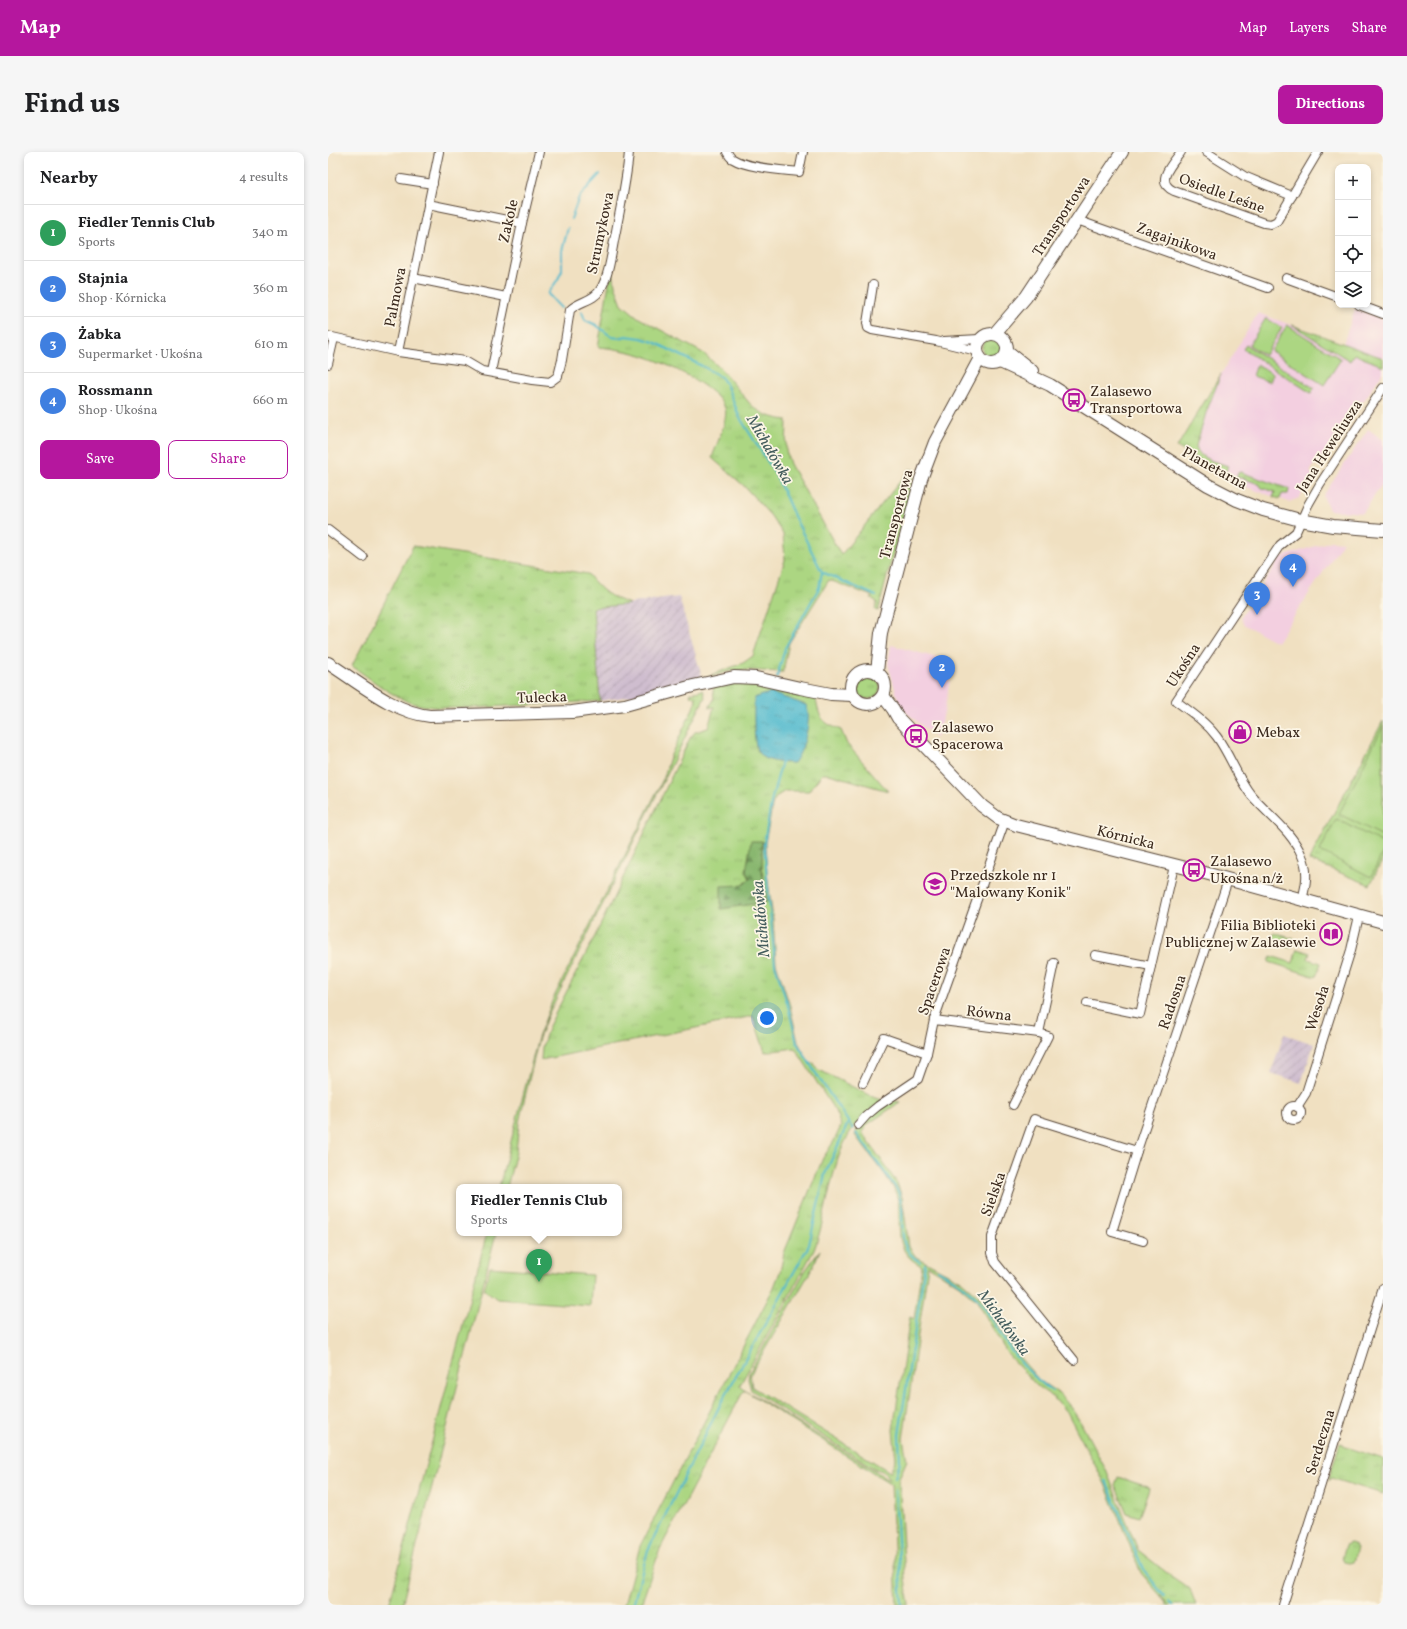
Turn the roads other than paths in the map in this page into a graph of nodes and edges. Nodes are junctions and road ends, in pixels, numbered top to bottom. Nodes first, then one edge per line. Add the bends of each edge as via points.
1 (439, 152) edge
2 (539, 152) edge
3 (629, 152) edge
4 (727, 152) edge
5 (803, 152) edge
6 (1122, 152) edge
7 (1181, 152) edge
8 (1206, 152) edge
9 (1318, 152) edge
10 (401, 178) dead end
11 (433, 184) junction
12 (1292, 196) junction
13 (428, 204) junction
14 (1077, 220) junction
15 (522, 223) junction
16 (413, 278) junction
17 (1286, 278) dead end
18 (873, 285) dead end
19 (1268, 288) dead end
20 (1335, 296) edge
21 (506, 297) junction
22 (1367, 308) edge
23 (1383, 314) edge
24 (331, 337) edge
25 (936, 341) junction
26 (1002, 341) junction
27 (398, 352) junction
28 (985, 355) junction
29 (328, 364) edge
30 (491, 372) junction
31 (1050, 385) junction
32 (1383, 388) edge
33 (1300, 520) junction
34 (328, 530) edge
35 (1383, 530) edge
36 (364, 557) dead end
37 (328, 663) edge
38 (872, 671) junction
39 (851, 689) junction
40 (879, 699) junction
41 (1005, 821) junction
42 (1174, 866) junction
43 (1228, 880) junction
44 (1302, 900) junction
45 (1359, 916) junction
46 (1383, 922) edge
47 (1096, 955) dead end
48 (1054, 963) dead end
49 (1151, 966) junction
50 (1087, 1003) dead end
51 (934, 1020) junction
52 (1040, 1033) junction
53 (927, 1053) junction
54 (863, 1083) dead end
55 (1013, 1105) dead end
56 (1297, 1107) dead end
57 (858, 1125) dead end
58 (1137, 1151) junction
59 (1143, 1241) dead end
60 (1383, 1288) edge
61 (1074, 1360) dead end
62 (1283, 1605) edge

1 - 11 street, Palmowa
2 - 15 street, Zakole
3 - 30 street, Strumykowa via 605,280 600,291 591,299 576,304 570,310 558,376 550,382
4 - 5 street via 731,159 738,162 799,172
6 - 14 street, Transportowa
7 - 12 street, Osiedle Leśne via 1165,177 1166,185 1174,191 1268,224 1277,221
8 - 12 street, Osiedle Leśne via 1240,174
9 - 12 street, Osiedle Leśne
10 - 11 street
11 - 13 street, Palmowa
13 - 15 street
13 - 16 street, Palmowa
14 - 19 street, Zagajnikowa
14 - 26 street, Transportowa via 1026,297
15 - 21 street, Zakole
16 - 21 street
16 - 27 street, Palmowa
17 - 20 street
18 - 25 street via 868,328
21 - 30 street, Zakole
22 - 23 street
24 - 27 street, Palmowa
24 - 29 street, Palmowa
25 - 28 street
25 - 28 street
26 - 28 street, Transportowa via 1005,356
26 - 28 street via 987,334
26 - 31 street, Planetarna
27 - 30 street, Strumykowa via 465,361 482,371
28 - 31 street, Planetarna
28 - 38 street, Transportowa via 935,442 921,479
31 - 33 street, Planetarna via 1226,495 1263,510
32 - 33 street, Jana Heweliusza via 1320,484
33 - 35 street, Planetarna via 1333,526
33 - 44 street, Ukośna via 1296,532 1280,545 1176,701 1212,730 1250,793 1297,845 1306,871
34 - 36 street
37 - 39 street, Tulecka via 396,706 414,714 430,716 586,711 632,703 734,677 768,680 820,691
38 - 39 street via 857,674
38 - 40 street via 884,680 885,691
39 - 40 street via 861,703 870,704
40 - 41 street, Kórnicka via 887,712 898,718 982,806
41 - 42 street, Kórnicka
41 - 51 street, Spacerowa
42 - 43 street, Kórnicka
42 - 49 street
43 - 44 street, Kórnicka
43 - 58 street, Radosna
44 - 45 street, Kórnicka
45 - 46 street, Kórnicka
45 - 56 street, Wesoła via 1351,950 1306,1093
47 - 49 street
48 - 52 street
49 - 50 street via 1140,1014
51 - 52 street, Równa
51 - 53 street, Spacerowa
52 - 55 street via 1048,1036
53 - 54 street via 884,1038
53 - 57 street, Spacerowa via 918,1079 878,1106
58 - 59 street, Radosna via 1112,1232
58 - 61 street, Sielska via 1034,1119 992,1237 995,1262
60 - 62 street, Serdeczna

